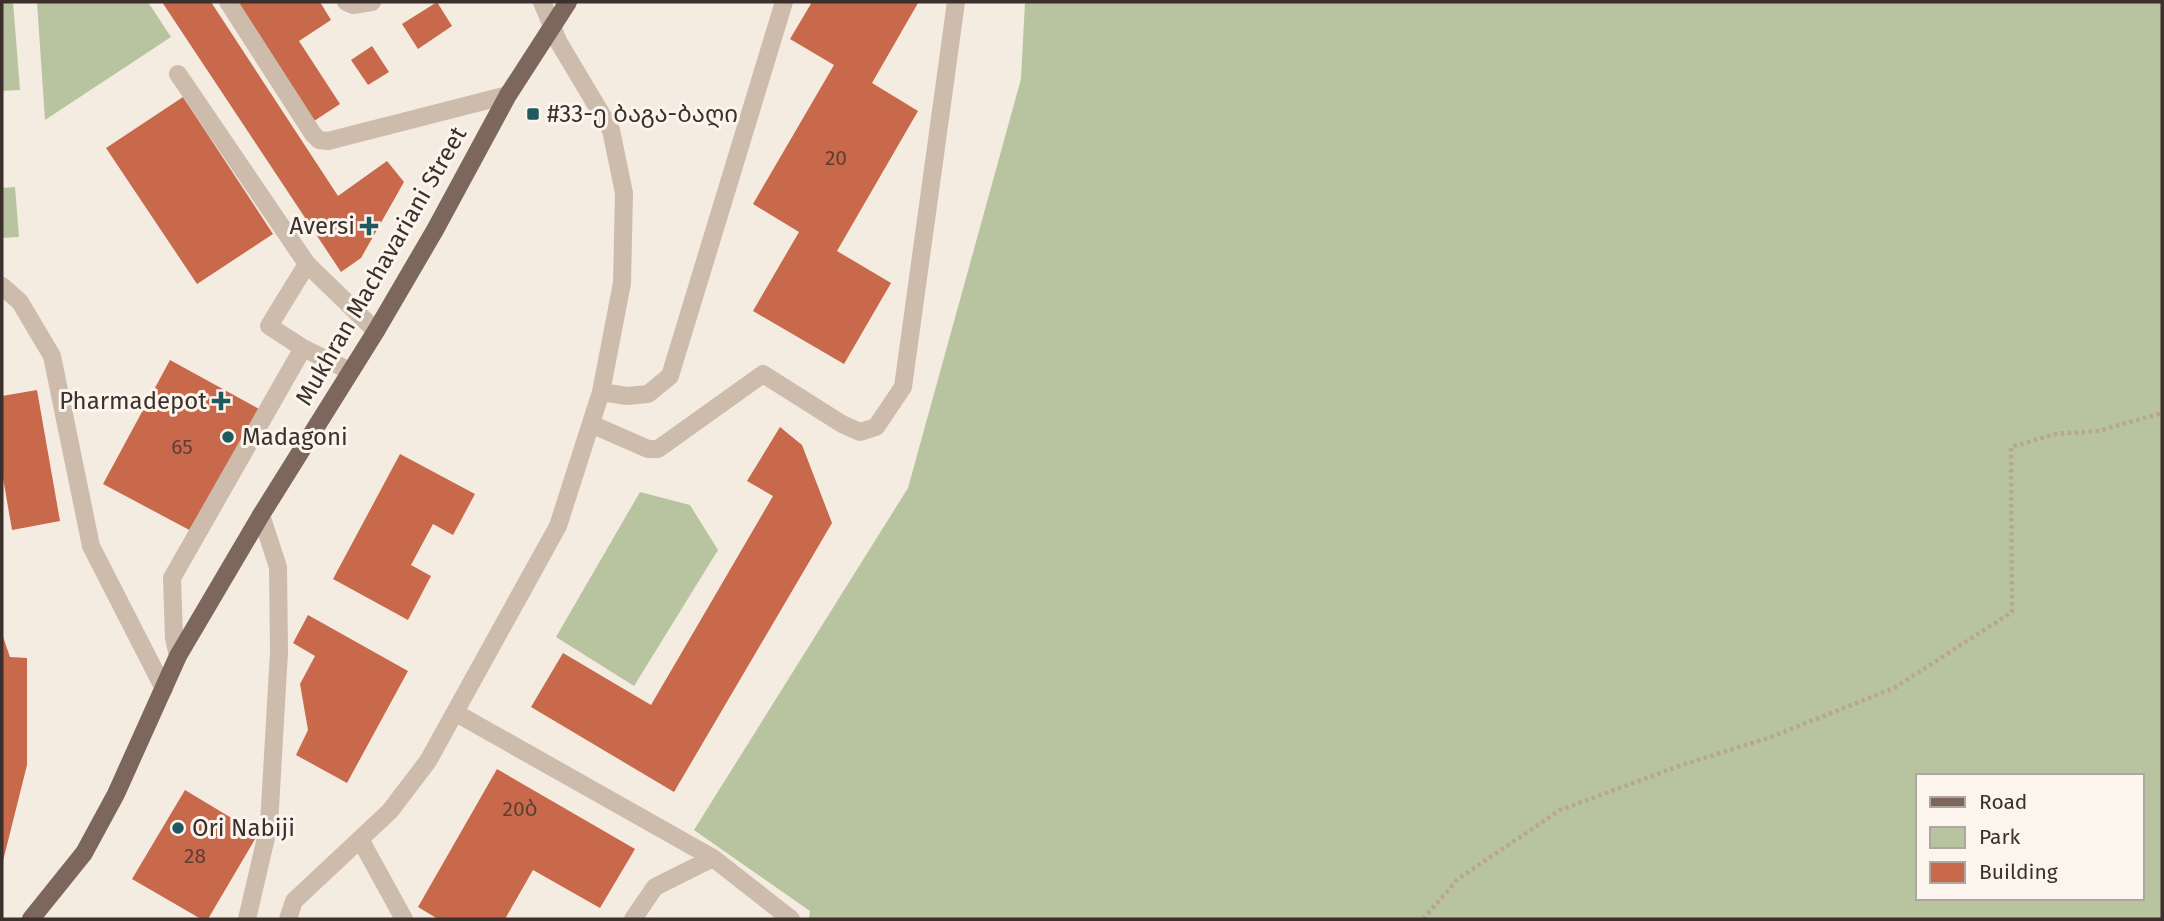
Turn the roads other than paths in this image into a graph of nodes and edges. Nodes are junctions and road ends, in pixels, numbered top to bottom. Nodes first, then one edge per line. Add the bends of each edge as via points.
1 (228, 2) edge
2 (346, 2) edge
3 (372, 2) edge
4 (542, 2) edge
5 (568, 2) edge
6 (784, 2) edge
7 (956, 2) edge
8 (552, 26) junction
9 (178, 74) dead end
10 (508, 95) junction
11 (307, 264) junction
12 (2, 286) edge
13 (376, 331) junction
14 (303, 348) junction
15 (350, 371) junction
16 (601, 392) junction
17 (591, 424) junction
18 (261, 515) junction
19 (178, 656) junction
20 (164, 689) junction
21 (456, 713) junction
22 (360, 839) junction
23 (713, 858) junction
24 (31, 919) edge
25 (247, 919) edge
26 (288, 919) edge
27 (404, 919) edge
28 (633, 919) edge
29 (791, 919) edge

1 - 10 street via 319,140
2 - 3 street
4 - 8 street
5 - 8 main road, Mukhran Machavariani Street
6 - 16 street via 670,376 648,394
7 - 17 street via 903,387 876,427 860,432 842,424 763,374 658,449
8 - 10 main road, Mukhran Machavariani Street
8 - 16 street via 611,130 624,193 622,283
9 - 11 street
10 - 13 main road, Mukhran Machavariani Street
11 - 13 street
11 - 14 street via 269,326
12 - 20 street via 20,303 52,356 91,546
13 - 15 main road, Mukhran Machavariani Street
14 - 15 street
14 - 19 street via 172,578
15 - 18 main road, Mukhran Machavariani Street
16 - 17 street
17 - 21 street via 558,526
18 - 19 main road, Mukhran Machavariani Street
18 - 25 street via 278,567 279,652 269,825
19 - 20 main road, Mukhran Machavariani Street
20 - 24 main road, Mukhran Machavariani Street via 84,853
21 - 22 street via 428,761 390,811
21 - 23 street
22 - 26 street via 294,901
22 - 27 street
23 - 28 street via 654,887
23 - 29 street

